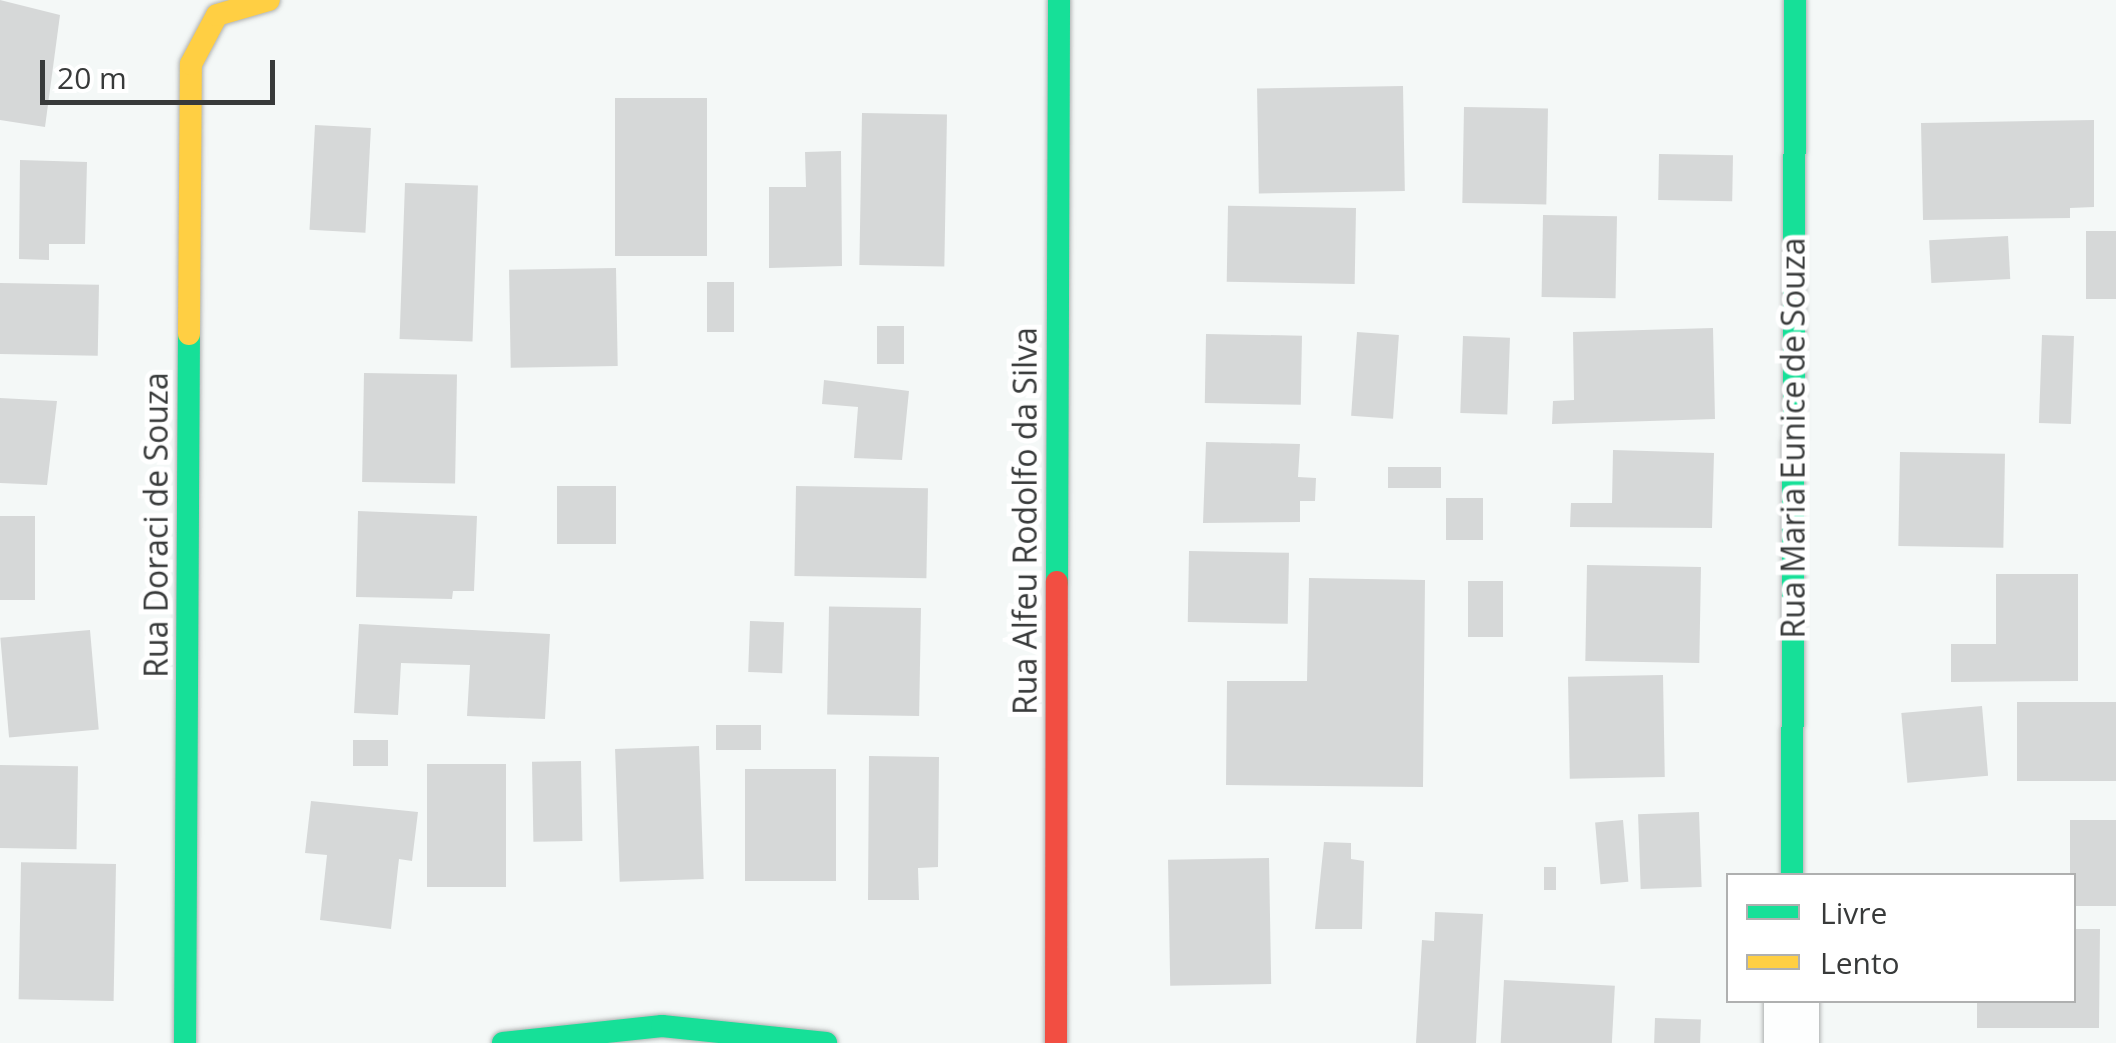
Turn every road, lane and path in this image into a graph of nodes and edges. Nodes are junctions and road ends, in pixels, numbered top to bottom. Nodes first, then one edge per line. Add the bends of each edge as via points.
1 (268, 0) edge
2 (1059, 0) edge
3 (1795, 0) edge
4 (1792, 873) edge
5 (1792, 1003) edge
6 (185, 1043) edge
7 (503, 1043) edge
8 (826, 1043) edge
9 (1056, 1043) edge
10 (1791, 1043) edge

1 - 6 street, Rua Doraci de Souza via 217,15 191,64
2 - 9 street, Rua Alfeu Rodolfo da Silva
3 - 4 street, Rua Maria Eunice de Souza
5 - 10 street
7 - 8 street via 662,1026

